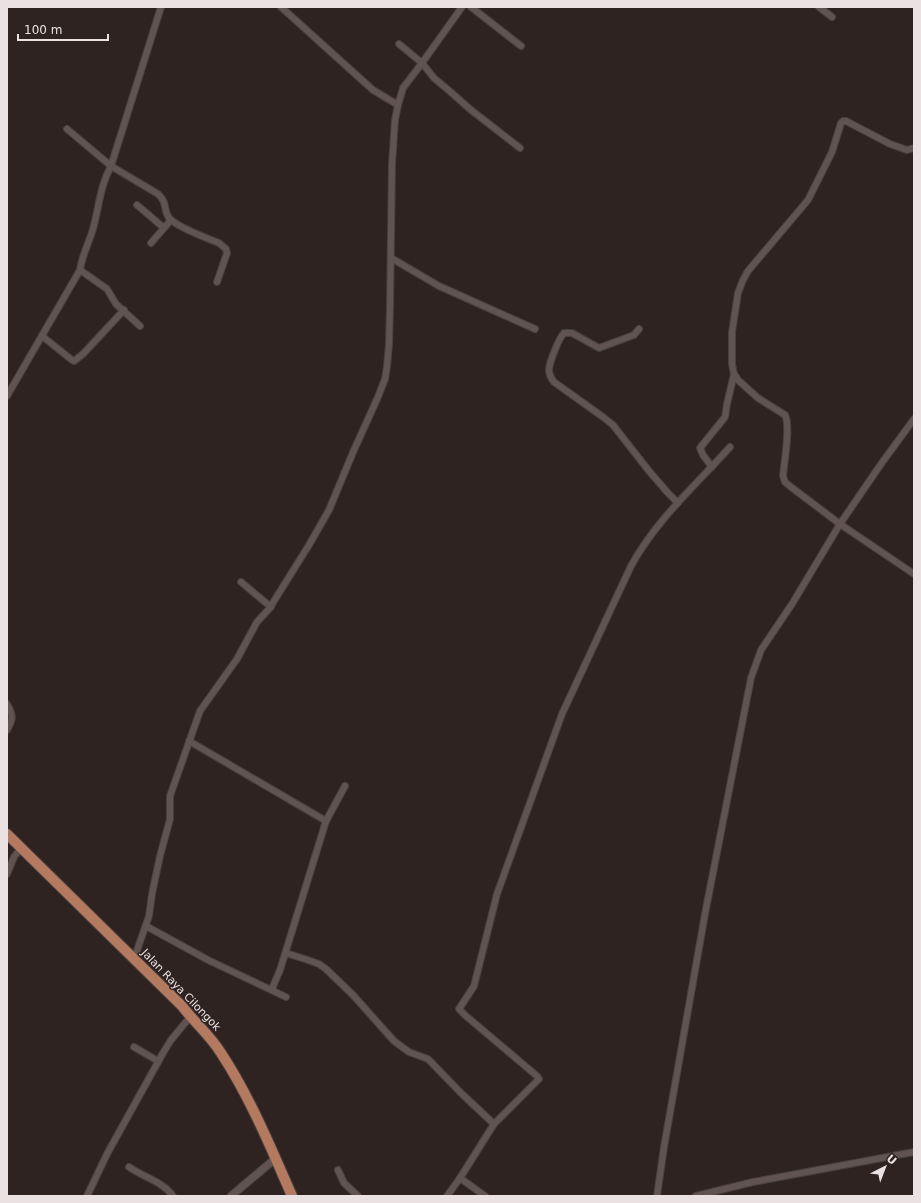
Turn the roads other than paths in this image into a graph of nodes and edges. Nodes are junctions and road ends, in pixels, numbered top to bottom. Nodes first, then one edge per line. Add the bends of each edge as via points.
1 (162, 7) edge
2 (281, 7) edge
3 (462, 7) edge
4 (471, 7) edge
5 (819, 7) edge
6 (832, 17) dead end
7 (399, 44) dead end
8 (521, 46) dead end
9 (422, 63) junction
10 (398, 105) junction
11 (67, 129) dead end
12 (520, 148) dead end
13 (914, 148) edge
14 (111, 166) junction
15 (137, 205) dead end
16 (171, 220) junction
17 (164, 228) junction
18 (151, 243) dead end
19 (390, 258) junction
20 (80, 270) junction
21 (217, 282) dead end
22 (124, 310) junction
23 (140, 326) dead end
24 (535, 329) dead end
25 (639, 329) dead end
26 (42, 336) junction
27 (734, 374) junction
28 (7, 396) edge
29 (914, 419) edge
30 (730, 447) dead end
31 (712, 466) junction
32 (678, 503) junction
33 (840, 524) junction
34 (914, 574) edge
35 (241, 582) dead end
36 (271, 606) junction
37 (7, 704) edge
38 (7, 730) edge
39 (189, 741) junction
40 (345, 786) dead end
41 (326, 822) junction
42 (7, 834) edge
43 (21, 848) junction
44 (7, 874) edge
45 (146, 926) junction
46 (286, 953) junction
47 (134, 959) junction
48 (272, 990) junction
49 (286, 997) dead end
50 (190, 1017) junction
51 (134, 1047) dead end
52 (158, 1061) junction
53 (494, 1124) junction
54 (914, 1152) edge
55 (276, 1158) junction
56 (129, 1167) dead end
57 (338, 1170) dead end
58 (460, 1178) junction
59 (87, 1196) edge
60 (174, 1196) edge
61 (231, 1196) edge
62 (292, 1196) edge
63 (358, 1196) edge
64 (447, 1196) edge
65 (485, 1196) edge
66 (657, 1196) edge
67 (696, 1196) edge

1 - 14 street
2 - 10 street via 373,90
3 - 9 street
4 - 8 street
5 - 6 street
7 - 9 street
9 - 10 street via 403,88
9 - 12 street via 434,78
10 - 19 street via 392,164
11 - 14 street
13 - 27 street via 907,150 846,121 840,123 832,152 808,200 760,255 743,280 738,293 732,332
14 - 16 street via 163,198 167,215
14 - 20 street via 100,194 93,229
15 - 17 street
16 - 17 street
16 - 21 street via 178,226 220,243 226,249 227,253
17 - 18 street
19 - 24 street via 439,286
19 - 36 street via 389,344 385,379 330,510
20 - 22 street via 107,288 114,302
20 - 26 street
22 - 23 street
22 - 26 street via 74,361
25 - 32 street via 634,334 599,348 572,333 564,333 549,369 550,377 613,425
26 - 28 street
27 - 31 street via 725,417 700,448
27 - 33 street via 758,398 785,415 787,419 783,476 785,482
29 - 33 street
30 - 31 street
31 - 32 street
32 - 53 street via 651,534 631,566 562,714 497,894 474,986 459,1009 539,1079
33 - 34 street
33 - 66 street via 761,650 751,678 705,914
35 - 36 street
36 - 39 street via 257,622 237,659 200,711
37 - 38 street via 12,720
39 - 41 street
39 - 45 street via 170,796 170,819
40 - 41 street
41 - 46 street
42 - 43 highway, Jalan Raya Cilongok
43 - 44 street
43 - 47 highway, Jalan Raya Cilongok
45 - 47 street
45 - 48 street via 208,960
46 - 48 street
46 - 53 street via 319,964 326,969 353,994 394,1041 409,1052 428,1059
47 - 50 highway, Jalan Raya Cilongok
48 - 49 street
50 - 52 street
50 - 55 highway, Jalan Raya Cilongok via 221,1052
51 - 52 street
52 - 59 street
53 - 58 street
54 - 67 street via 753,1182
55 - 61 street
55 - 62 highway, Jalan Raya Cilongok
56 - 60 street via 159,1183
57 - 63 street via 344,1183
58 - 64 street
58 - 65 street

